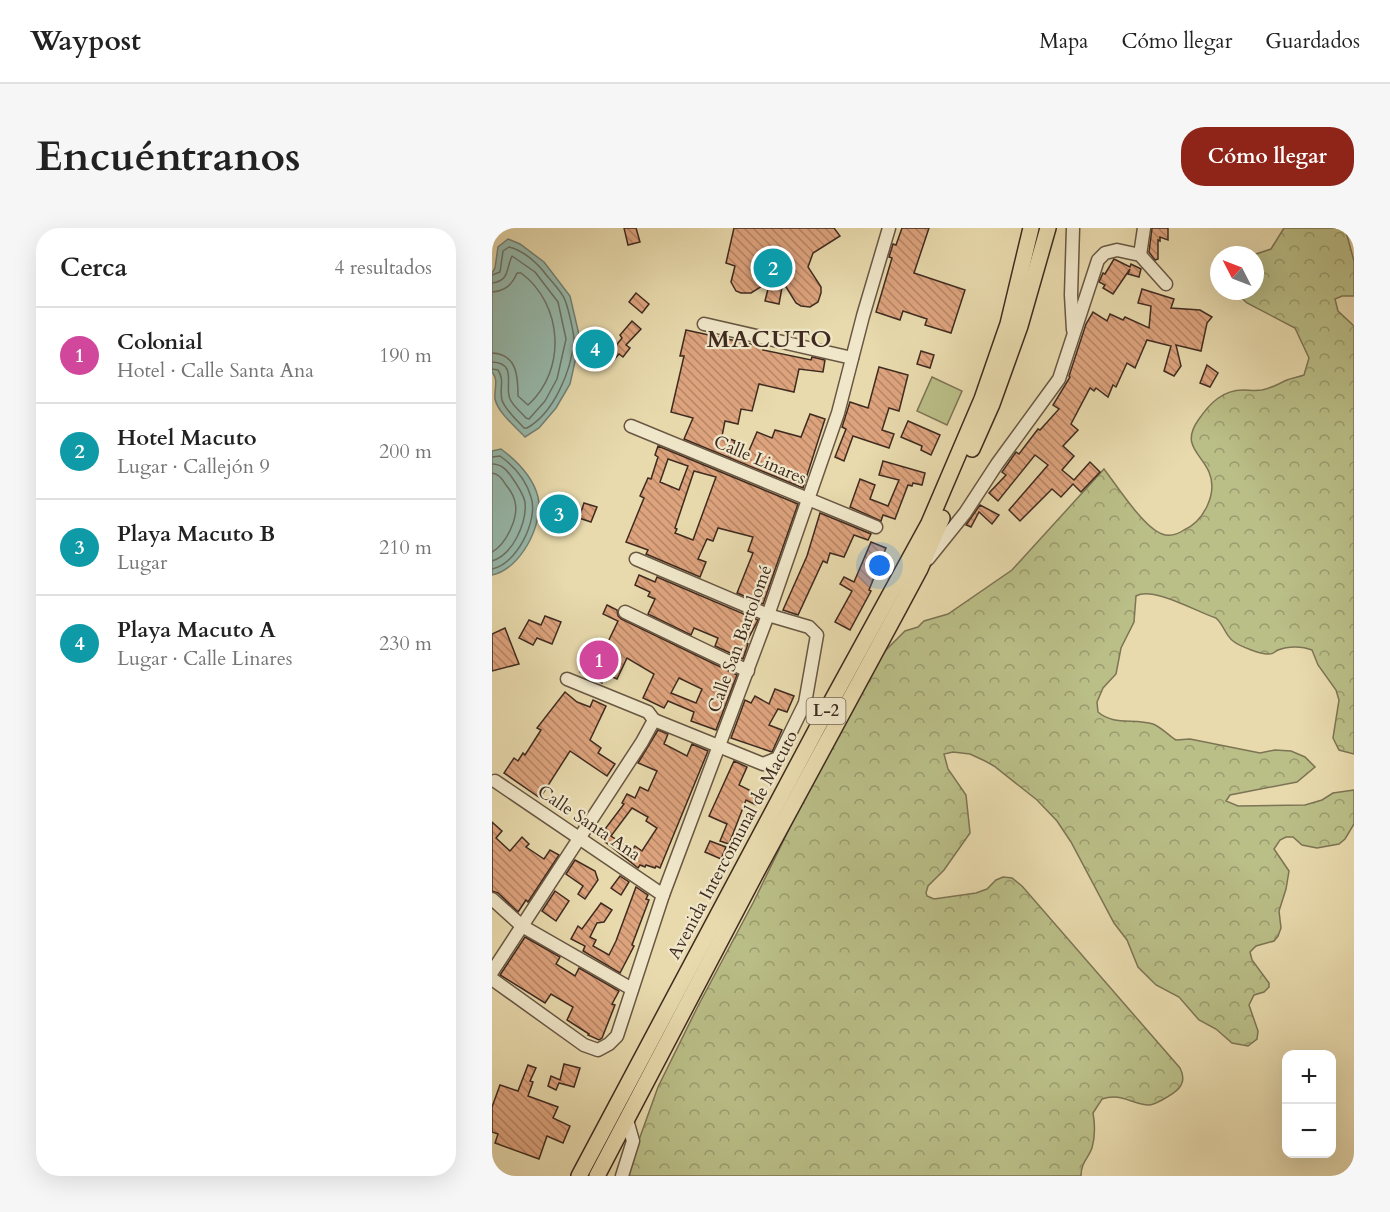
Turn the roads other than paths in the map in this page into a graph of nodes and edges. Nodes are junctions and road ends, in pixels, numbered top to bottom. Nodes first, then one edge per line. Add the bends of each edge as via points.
1 (889, 228) edge
2 (1030, 228) edge
3 (1048, 228) edge
4 (1073, 228) edge
5 (1144, 228) edge
6 (1140, 255) junction
7 (1166, 284) dead end
8 (704, 324) dead end
9 (1074, 338) junction
10 (852, 358) junction
11 (631, 426) dead end
12 (808, 500) junction
13 (876, 527) dead end
14 (636, 559) dead end
15 (920, 569) junction
16 (625, 612) dead end
17 (768, 615) junction
18 (748, 671) junction
19 (567, 679) dead end
20 (805, 703) junction
21 (824, 715) junction
22 (654, 720) junction
23 (720, 747) junction
24 (495, 781) dead end
25 (578, 838) junction
26 (663, 895) junction
27 (492, 899) edge
28 (522, 926) junction
29 (492, 972) edge
30 (492, 979) edge
31 (632, 989) junction
32 (627, 1120) junction
33 (579, 1176) edge
34 (597, 1176) edge
35 (622, 1176) edge

1 - 10 street, Calle San Bartolomé
2 - 21 main road, Avenida Intercomunal de Macuto / L-2 via 1008,324 978,410 929,523
3 - 15 main road, Avenida Intercomunal de Macuto / L-2 via 1020,326 992,404
4 - 9 street
5 - 6 street
6 - 7 street
6 - 9 street via 1117,250 1098,260
8 - 10 street
9 - 15 street via 1059,379 965,513
10 - 12 street, Calle San Bartolomé
11 - 12 street, Calle Linares
12 - 13 street, Calle Linares
12 - 17 street, Calle San Bartolomé
14 - 17 street
15 - 32 main road, Avenida Intercomunal de Macuto / L-2
16 - 18 street
17 - 18 street, Calle San Bartolomé
17 - 20 street via 809,627 817,634
18 - 23 street, Calle San Bartolomé
19 - 22 street via 648,712
20 - 21 street
20 - 23 street via 778,758 763,764
21 - 33 main road, Avenida Intercomunal de Macuto / L-2
22 - 23 street
22 - 25 street
23 - 26 street, Calle San Bartolomé
24 - 25 street, Calle Santa Ana
25 - 26 street, Calle Santa Ana
25 - 28 street
26 - 31 street, Calle San Bartolomé
27 - 28 street
28 - 29 street
28 - 31 street
30 - 31 street, Calle San Bartolomé via 584,1045 598,1050 617,1035
32 - 34 main road, Avenida Intercomunal de Macuto / L-2
32 - 35 street via 633,1141

